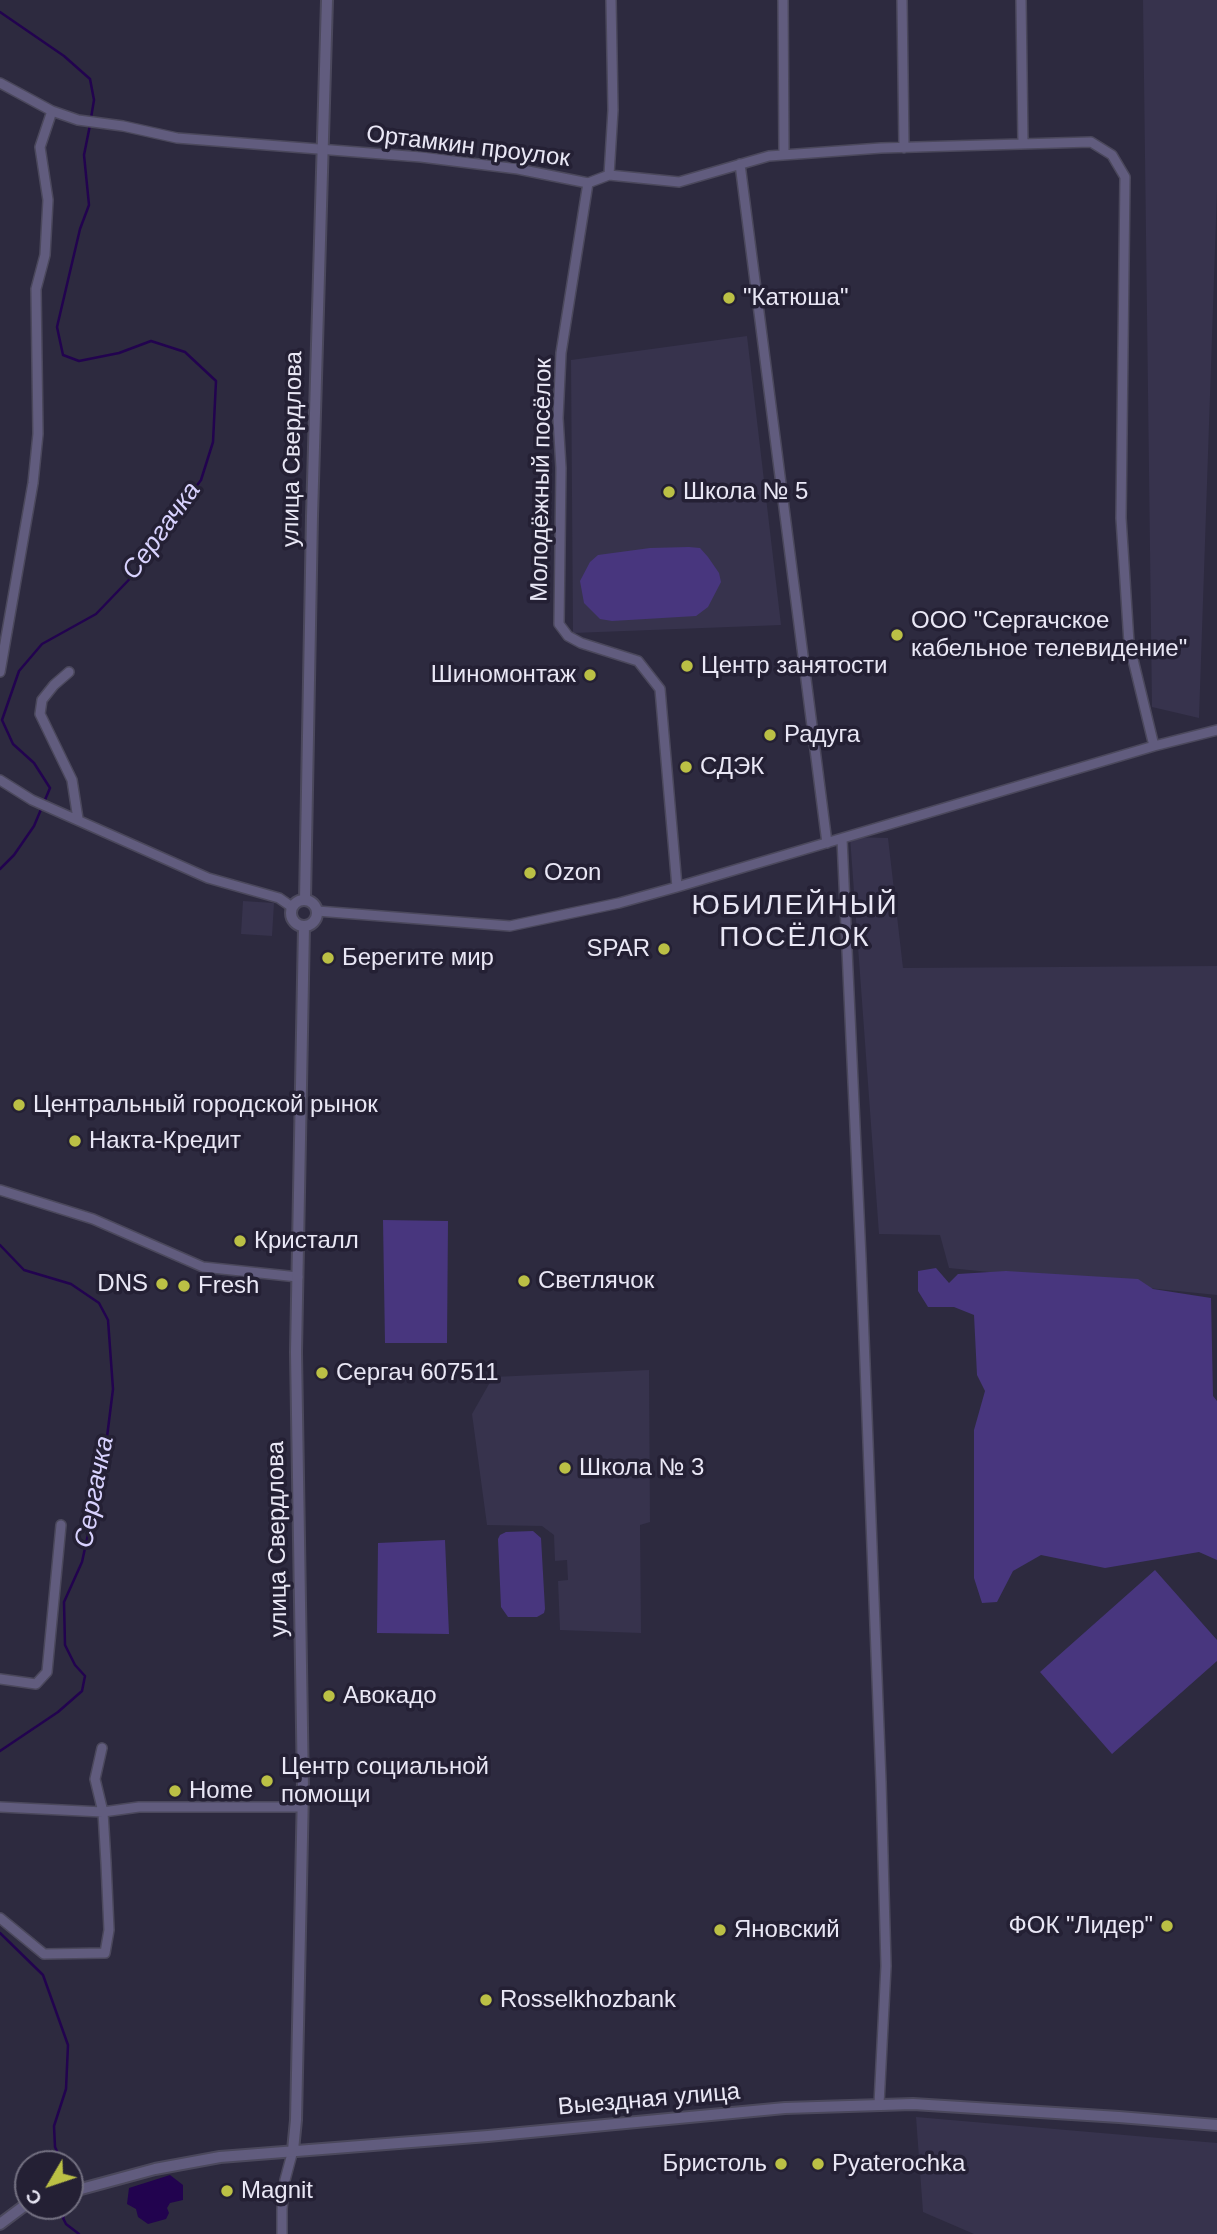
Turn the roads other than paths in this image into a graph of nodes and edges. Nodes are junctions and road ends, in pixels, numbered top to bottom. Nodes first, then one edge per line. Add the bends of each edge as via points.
1 (327, 0) edge
2 (611, 0) edge
3 (783, 0) edge
4 (902, 0) edge
5 (1021, 0) edge
6 (0, 83) edge
7 (52, 111) junction
8 (1023, 144) junction
9 (904, 148) junction
10 (323, 149) junction
11 (784, 155) junction
12 (740, 164) junction
13 (609, 175) junction
14 (588, 183) junction
15 (0, 672) edge
16 (69, 672) dead end
17 (1217, 730) edge
18 (1154, 746) junction
19 (0, 780) edge
20 (78, 819) junction
21 (842, 839) junction
22 (827, 843) junction
23 (677, 887) junction
24 (304, 900) junction
25 (292, 907) junction
26 (317, 911) junction
27 (304, 926) junction
28 (0, 1190) edge
29 (298, 1277) junction
30 (61, 1525) dead end
31 (0, 1679) edge
32 (102, 1748) dead end
33 (0, 1807) edge
34 (302, 1807) junction
35 (103, 1812) junction
36 (0, 1918) edge
37 (879, 2104) junction
38 (1217, 2125) edge
39 (293, 2150) junction
40 (84, 2188) edge
41 (282, 2234) edge

1 - 10 street, улица Свердлова
2 - 13 street
3 - 11 street
4 - 9 street
5 - 8 street
6 - 7 street, Ортамкин проулок
7 - 10 street, Ортамкин проулок via 177,138
7 - 15 street via 40,147 48,200 45,255 36,289 38,434
8 - 9 street, Ортамкин проулок
8 - 18 street, Ортамкин проулок via 1091,142 1112,155 1125,177 1121,517 1129,643
9 - 11 street, Ортамкин проулок
10 - 14 street, Ортамкин проулок via 518,169
10 - 24 street, улица Свердлова
11 - 12 street, Ортамкин проулок
12 - 13 street, Ортамкин проулок via 679,182
12 - 22 street
13 - 14 street, Ортамкин проулок
14 - 23 street, Молодёжный посёлок via 561,353 559,624 581,643 638,661 660,689
16 - 20 street via 42,700 40,714 72,780
17 - 18 street
18 - 21 street
19 - 20 street via 32,800
20 - 25 street via 208,878 279,898
21 - 22 street
21 - 37 street via 881,1782 886,1966
22 - 23 street
23 - 26 street via 510,926
24 - 25 street
24 - 26 street
25 - 27 street via 291,916
26 - 27 street via 311,925
27 - 29 street, улица Свердлова
28 - 29 street via 93,1219 204,1267
29 - 34 street, улица Свердлова
30 - 31 street via 47,1672 36,1684
32 - 35 street via 96,1779
33 - 35 street
34 - 35 street via 139,1807
34 - 39 street, улица Свердлова
35 - 36 street via 109,1930 105,1953 44,1954
37 - 38 street, Выездная улица
37 - 39 street, Выездная улица
39 - 40 street, Выездная улица via 220,2157
39 - 41 street via 285,2180

